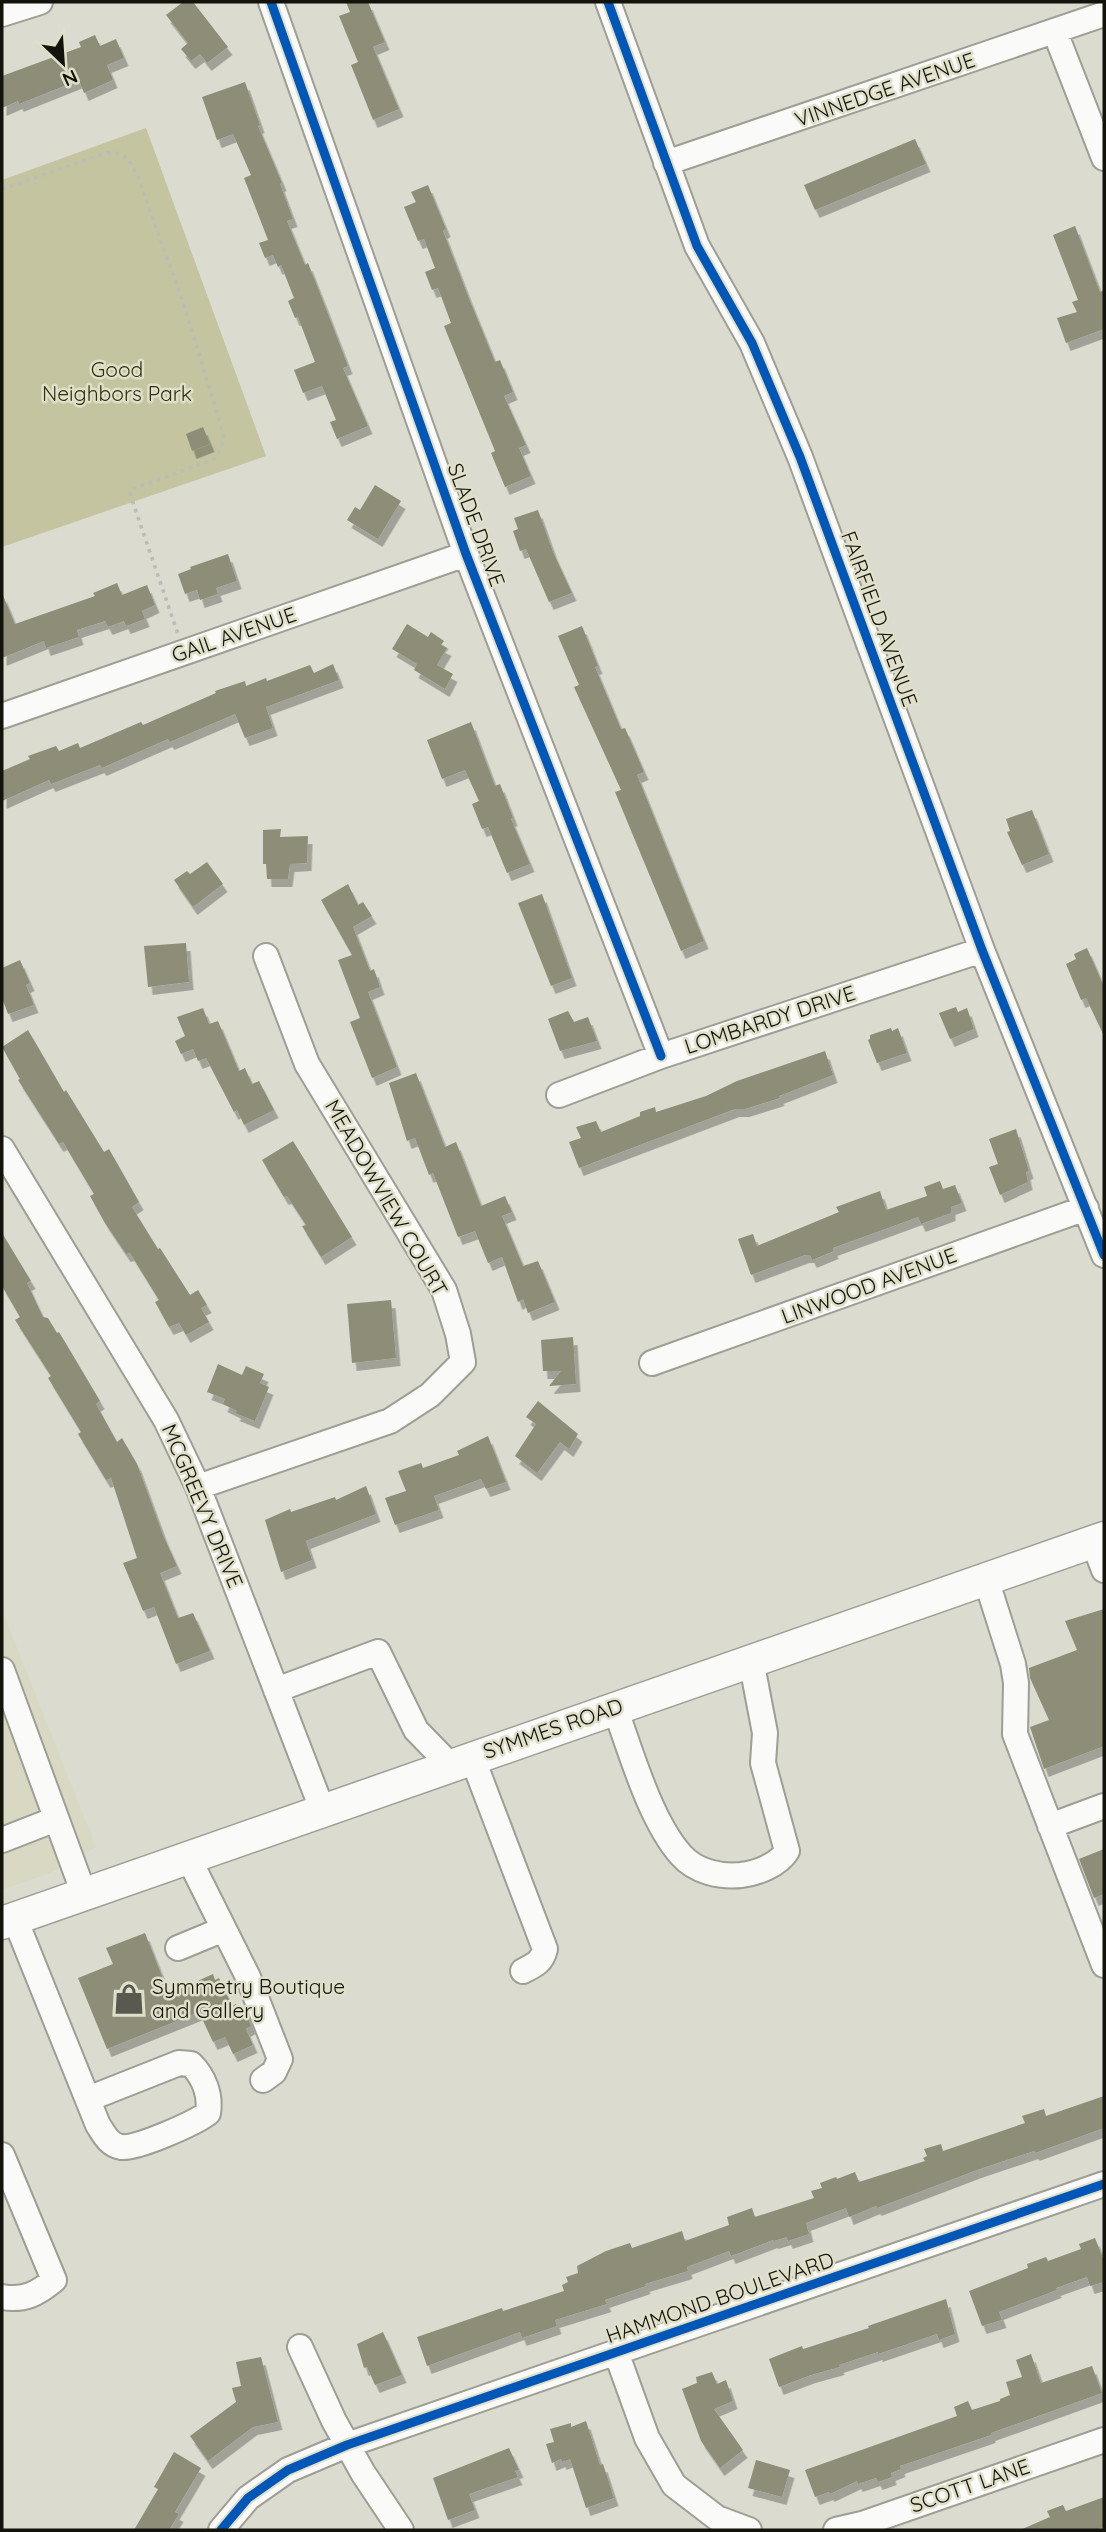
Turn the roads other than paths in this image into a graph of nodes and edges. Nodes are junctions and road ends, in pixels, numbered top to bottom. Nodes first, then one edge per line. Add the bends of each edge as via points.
1 (40, 2) edge
2 (271, 2) edge
3 (608, 2) edge
4 (1104, 14) edge
5 (2, 15) edge
6 (1055, 32) junction
7 (1104, 158) edge
8 (666, 163) junction
9 (466, 554) junction
10 (2, 716) edge
11 (982, 950) junction
12 (266, 956) dead end
13 (661, 1056) junction
14 (559, 1095) dead end
15 (2, 1149) edge
16 (1086, 1208) junction
17 (1104, 1255) edge
18 (652, 1363) dead end
19 (198, 1487) junction
20 (1101, 1550) edge
21 (986, 1579) junction
22 (751, 1660) junction
23 (2, 1670) edge
24 (276, 1690) junction
25 (615, 1708) junction
26 (461, 1761) junction
27 (1104, 1806) edge
28 (322, 1809) junction
29 (56, 1819) junction
30 (1050, 1826) junction
31 (2, 1840) edge
32 (188, 1857) junction
33 (84, 1894) junction
34 (8, 1921) edge
35 (224, 1929) junction
36 (1098, 1930) edge
37 (178, 1948) dead end
38 (1104, 1965) edge
39 (523, 1971) dead end
40 (263, 2080) dead end
41 (88, 2099) junction
42 (2, 2155) edge
43 (1104, 2184) edge
44 (2, 2297) edge
45 (300, 2347) dead end
46 (616, 2352) junction
47 (1104, 2440) edge
48 (347, 2445) junction
49 (221, 2530) edge
50 (401, 2530) edge
51 (749, 2530) edge
52 (836, 2530) edge

1 - 5 street
2 - 9 street, SLADE DRIVE
3 - 8 street, FAIRFIELD AVENUE
4 - 6 street, VINNEDGE AVENUE
6 - 7 street
6 - 8 street, VINNEDGE AVENUE
8 - 11 street, FAIRFIELD AVENUE via 697,246 752,343 800,457
9 - 10 street, GAIL AVENUE
9 - 13 street, SLADE DRIVE
11 - 13 street, LOMBARDY DRIVE
11 - 16 street, FAIRFIELD AVENUE
12 - 19 street, MEADOWVIEW COURT via 307,1064 444,1290 463,1362 430,1395 390,1421
13 - 14 street, LOMBARDY DRIVE
15 - 19 street, MCGREEVY DRIVE via 166,1420
16 - 17 street, FAIRFIELD AVENUE
16 - 18 street, LINWOOD AVENUE
19 - 24 street, MCGREEVY DRIVE
20 - 21 main road, SYMMES ROAD
21 - 22 main road, SYMMES ROAD
21 - 30 street via 1013,1664 1015,1734
22 - 25 main road, SYMMES ROAD
22 - 25 street via 765,1733 763,1763 787,1850 781,1859 747,1874 706,1872 683,1857 666,1834 643,1784
23 - 29 street
24 - 26 street via 378,1652 416,1730
24 - 28 street, MCGREEVY DRIVE
25 - 26 main road, SYMMES ROAD
26 - 28 main road, SYMMES ROAD
26 - 39 street via 545,1949 538,1963
27 - 30 street
28 - 32 main road, SYMMES ROAD
29 - 31 street
29 - 33 street
30 - 36 street
32 - 33 main road, SYMMES ROAD
32 - 35 street
33 - 34 main road, SYMMES ROAD
34 - 41 street
35 - 37 street
35 - 40 street via 280,2059 274,2072
36 - 38 street
41 - 41 street via 98,2125 109,2141 121,2147 198,2121 208,2113 210,2101 200,2073 191,2064 179,2063
42 - 44 street via 54,2280 37,2294 15,2300
43 - 46 street, HAMMOND BOULEVARD
45 - 48 street
46 - 48 street, HAMMOND BOULEVARD
46 - 51 street via 647,2438 674,2486 717,2518
47 - 52 street, SCOTT LANE
48 - 49 street, HAMMOND BOULEVARD via 288,2470 248,2498
48 - 50 street

